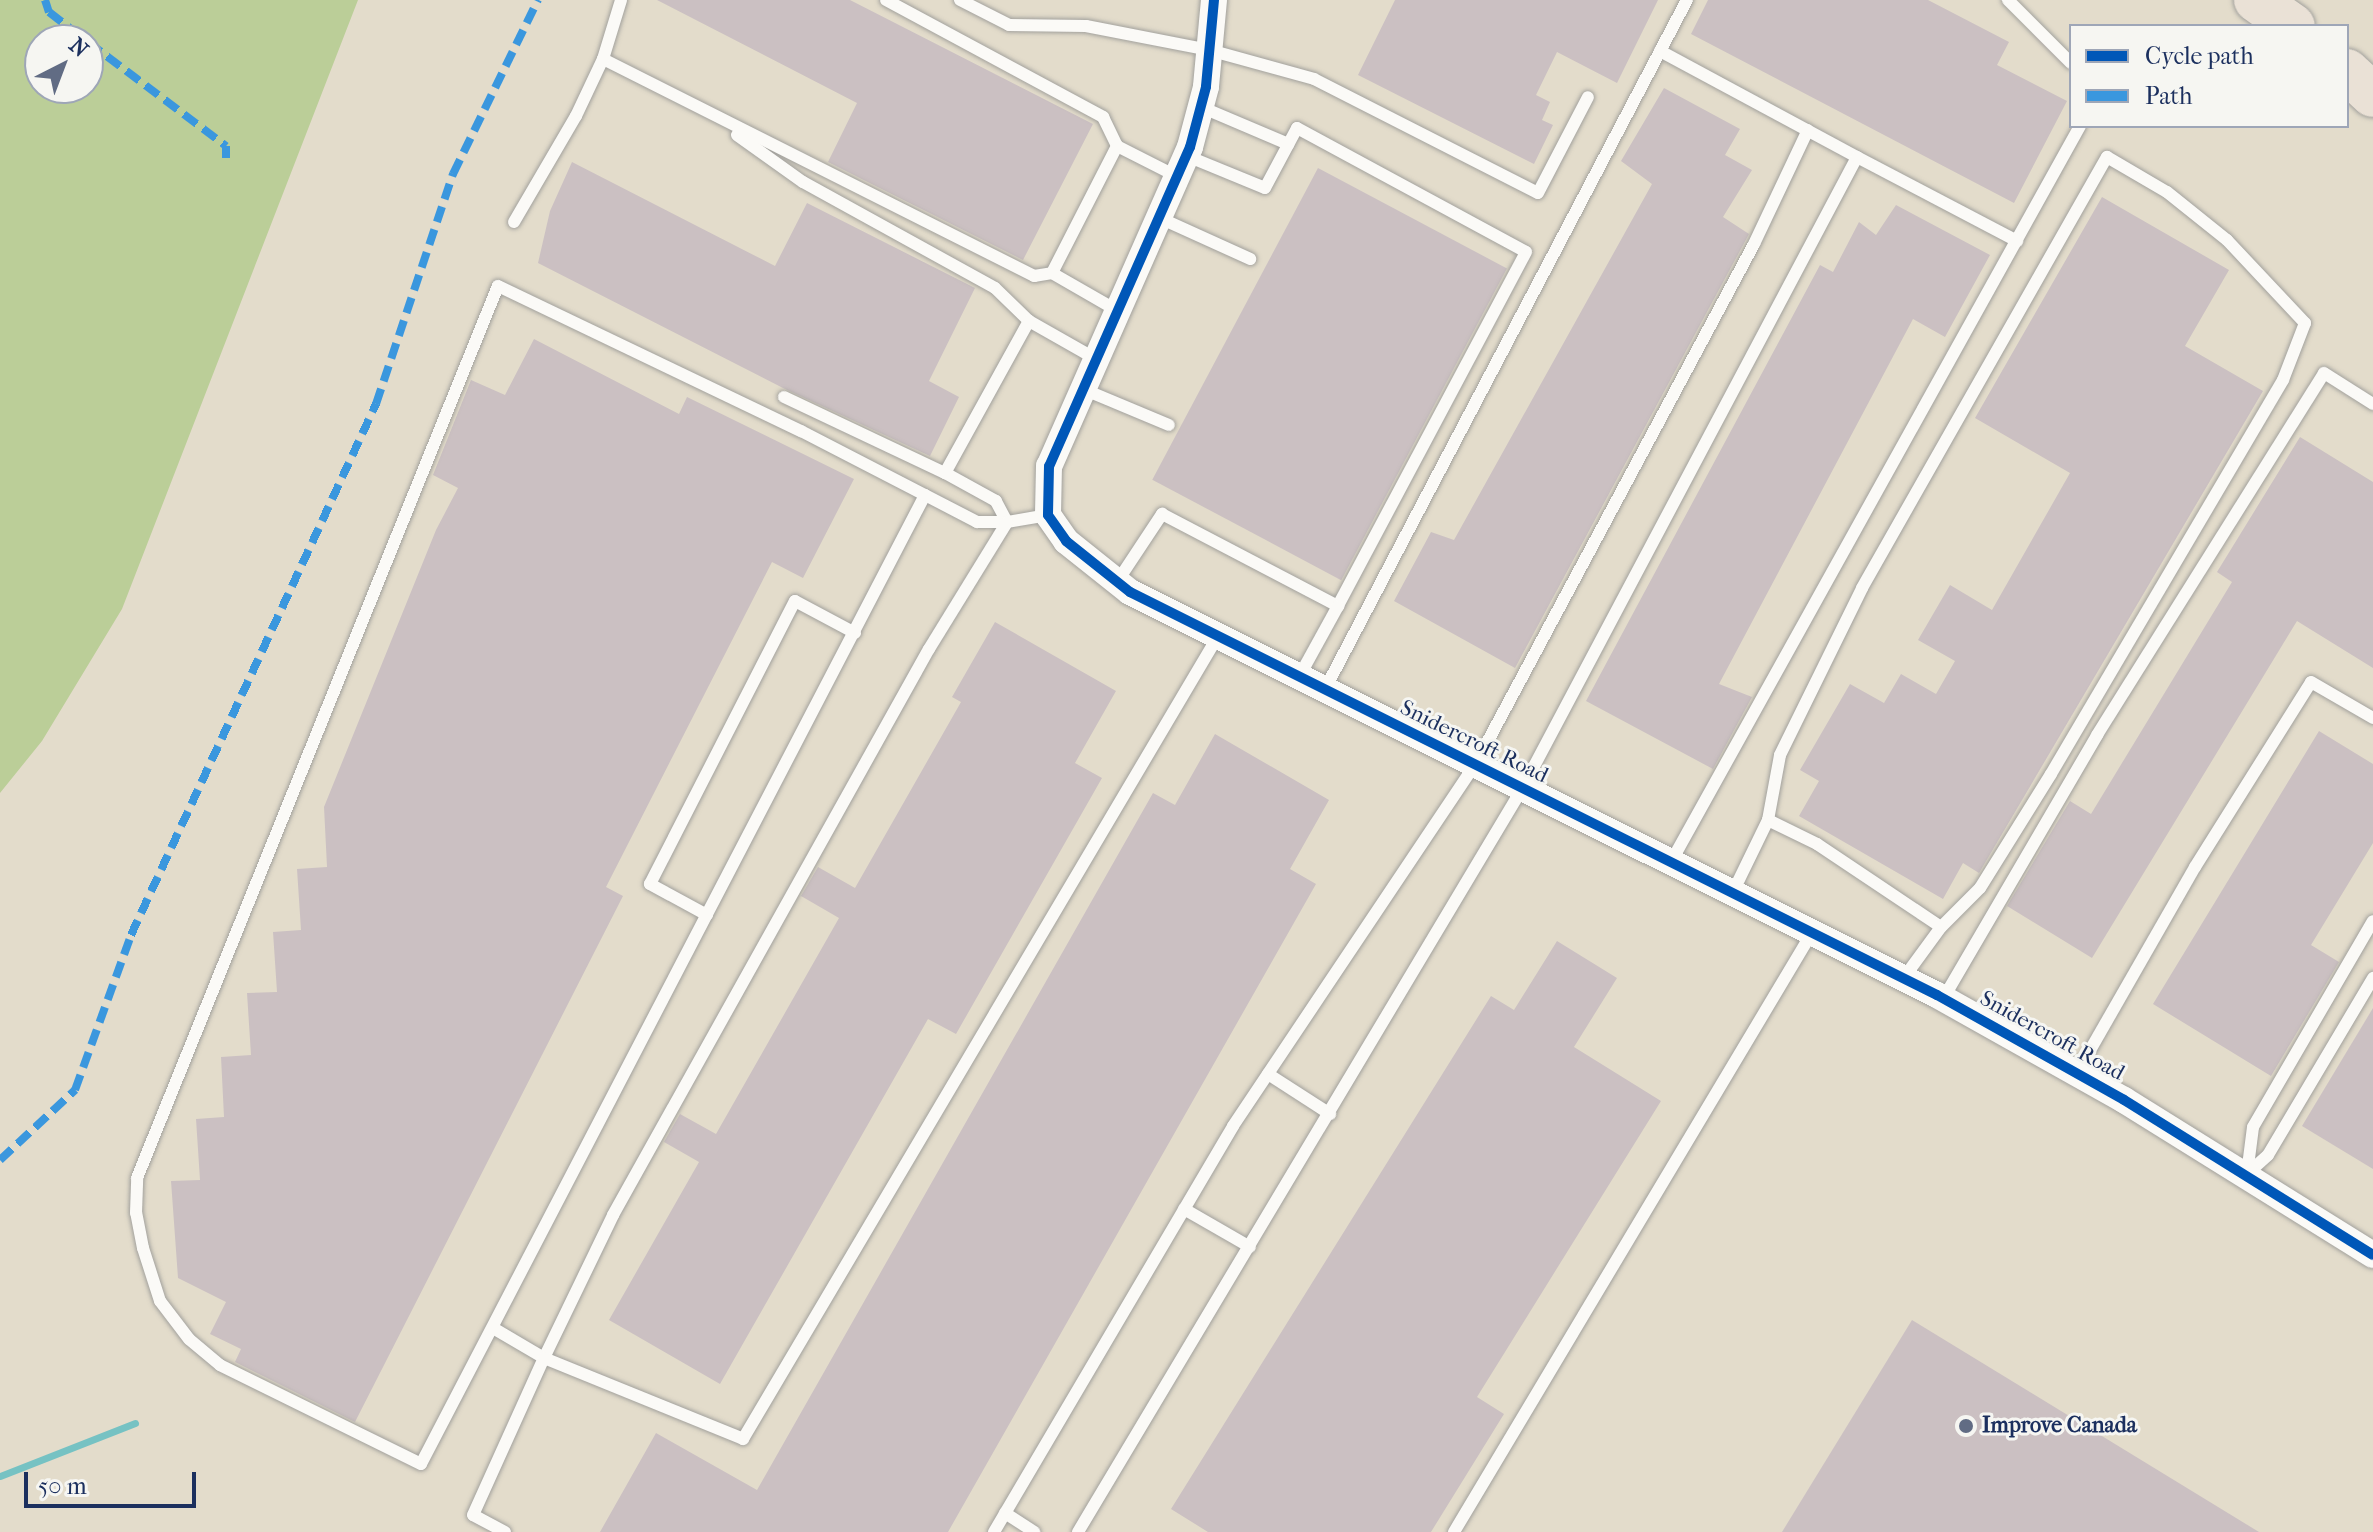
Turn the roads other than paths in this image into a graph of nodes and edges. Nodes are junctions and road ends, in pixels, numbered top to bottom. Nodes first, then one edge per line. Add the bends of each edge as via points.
1 (621, 0) edge
2 (886, 0) edge
3 (960, 0) edge
4 (1214, 0) edge
5 (1687, 0) edge
6 (2008, 0) edge
7 (2256, 0) edge
8 (2290, 24) edge
9 (1209, 50) junction
10 (1660, 51) junction
11 (603, 59) junction
12 (2069, 61) edge
13 (2349, 73) edge
14 (2373, 95) edge
15 (1588, 97) dead end
16 (1201, 107) junction
17 (715, 120) junction
18 (2079, 128) edge
19 (1808, 130) junction
20 (1288, 144) junction
21 (1117, 146) junction
22 (1857, 157) junction
23 (1183, 166) junction
24 (1162, 219) junction
25 (514, 222) dead end
26 (2017, 241) junction
27 (1250, 259) dead end
28 (1052, 273) junction
29 (1119, 312) junction
30 (1029, 321) junction
31 (1096, 359) junction
32 (1082, 389) junction
33 (784, 397) dead end
34 (2373, 404) edge
35 (1169, 425) dead end
36 (945, 473) junction
37 (925, 495) junction
38 (1048, 515) junction
39 (1007, 522) junction
40 (1117, 582) junction
41 (1338, 606) junction
42 (855, 633) junction
43 (1219, 634) junction
44 (1299, 677) junction
45 (1324, 691) junction
46 (2373, 718) edge
47 (1475, 765) junction
48 (1522, 789) junction
49 (1768, 820) junction
50 (1671, 862) junction
51 (1733, 892) junction
52 (707, 915) junction
53 (2373, 921) edge
54 (1941, 927) junction
55 (1813, 931) junction
56 (2373, 978) edge
57 (1903, 979) junction
58 (1943, 999) junction
59 (2077, 1073) junction
60 (1268, 1074) junction
61 (1330, 1114) junction
62 (2247, 1174) junction
63 (1184, 1209) junction
64 (1250, 1247) junction
65 (2373, 1255) edge
66 (493, 1328) junction
67 (544, 1358) junction
68 (1005, 1513) junction
69 (505, 1532) edge
70 (994, 1532) edge
71 (1034, 1532) edge
72 (1078, 1532) edge
73 (1454, 1532) edge

1 - 11 lane
2 - 21 lane via 1103,117
3 - 9 lane via 1009,25 1086,26
4 - 9 street
5 - 10 lane
6 - 12 lane
7 - 8 highway
9 - 15 lane via 1314,79 1538,193
9 - 16 street
10 - 19 lane
10 - 45 lane
11 - 17 lane
11 - 25 lane
13 - 14 highway
16 - 20 lane
16 - 23 street
17 - 28 lane via 813,162 1034,276
17 - 30 lane via 803,182 995,288
18 - 26 lane
19 - 22 lane
19 - 47 lane via 1754,244
20 - 23 lane via 1265,188
20 - 41 lane via 1297,128 1526,252
21 - 23 lane
21 - 28 lane
22 - 26 lane
22 - 48 lane
23 - 24 street
24 - 27 lane
24 - 29 street
26 - 50 lane
28 - 29 lane
29 - 31 street
30 - 31 lane
30 - 36 lane
31 - 32 street
32 - 35 lane
32 - 38 street via 1049,466
33 - 36 lane
34 - 58 lane via 2324,373 2097,735
36 - 39 lane via 996,501
37 - 39 lane via 977,522
37 - 42 lane
37 - 66 lane via 498,286 154,1129 137,1178 136,1213 160,1301 189,1339 220,1365 421,1464
38 - 39 lane
38 - 40 street, Snidercroft Road via 1066,541
39 - 67 lane via 929,649 613,1215
40 - 41 lane via 1162,514
40 - 43 street, Snidercroft Road
41 - 44 lane
42 - 52 lane
42 - 52 lane via 795,601 650,884
43 - 44 street, Snidercroft Road
43 - 67 lane via 743,1439
44 - 45 street, Snidercroft Road
45 - 47 street, Snidercroft Road
46 - 59 lane via 2311,682 2195,867
47 - 48 street, Snidercroft Road
47 - 60 lane
48 - 50 street, Snidercroft Road
48 - 61 lane
49 - 51 lane
49 - 54 lane via 1817,844
49 - 54 lane via 1780,755 1862,588 2107,157 2167,192 2227,240 2305,323 2283,380 2051,774 1980,888
50 - 51 street, Snidercroft Road
51 - 55 street, Snidercroft Road
52 - 66 lane
53 - 62 lane via 2253,1127
54 - 57 lane
55 - 57 street, Snidercroft Road
55 - 73 lane
56 - 62 lane via 2268,1155
57 - 58 street, Snidercroft Road
58 - 59 street, Snidercroft Road
59 - 62 street, Snidercroft Road
60 - 61 lane
60 - 63 lane
61 - 64 lane
62 - 65 street, Snidercroft Road
63 - 64 lane
63 - 68 lane
64 - 72 lane
66 - 67 lane
67 - 69 lane via 473,1515
68 - 70 lane
68 - 71 lane

